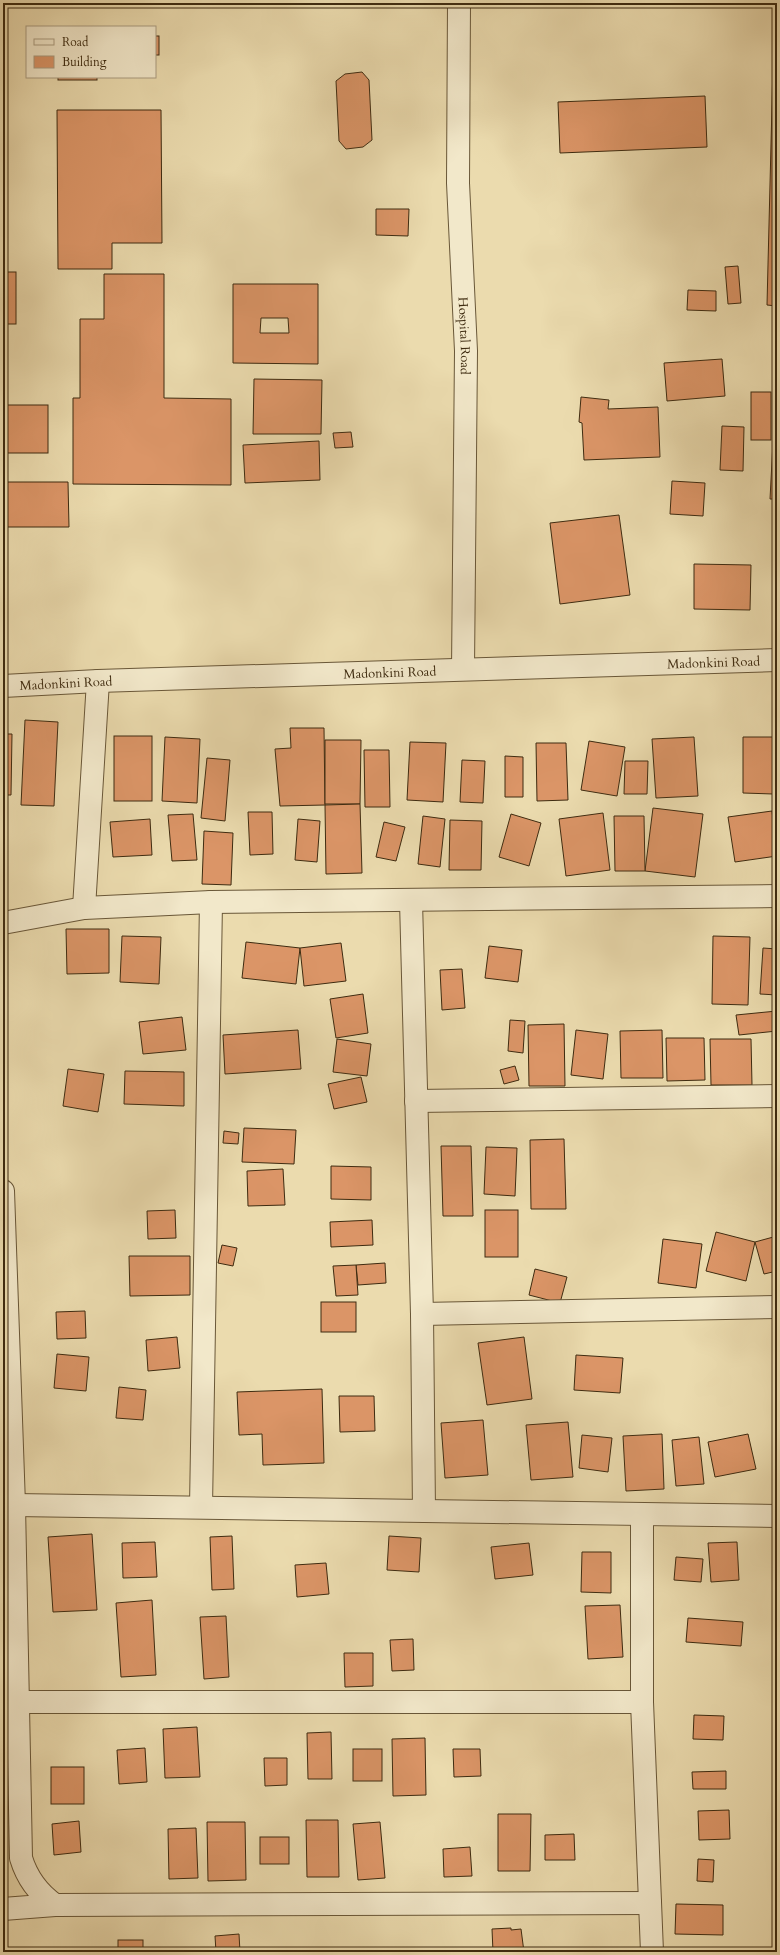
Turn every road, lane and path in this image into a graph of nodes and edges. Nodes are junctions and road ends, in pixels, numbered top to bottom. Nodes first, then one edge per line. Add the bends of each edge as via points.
1 (459, 3) edge
2 (777, 660) edge
3 (463, 668) junction
4 (98, 681) junction
5 (3, 686) edge
6 (777, 896) edge
7 (411, 901) junction
8 (211, 902) junction
9 (84, 908) junction
10 (3, 923) edge
11 (777, 1096) edge
12 (416, 1100) junction
13 (3, 1191) edge
14 (777, 1307) edge
15 (422, 1314) junction
16 (14, 1505) junction
17 (201, 1507) junction
18 (424, 1511) junction
19 (642, 1514) junction
20 (777, 1516) edge
21 (19, 1702) junction
22 (642, 1702) junction
23 (650, 1903) junction
24 (55, 1906) junction
25 (3, 1909) edge
26 (652, 1952) edge

1 - 3 street, Hospital Road via 458,183 466,351
2 - 3 street, Madonkini Road
3 - 4 street, Madonkini Road
4 - 5 street, Madonkini Road
4 - 9 street
6 - 7 street
7 - 8 street
7 - 12 street
8 - 9 street
8 - 17 street
9 - 10 street
11 - 12 street
12 - 15 street
13 - 16 street
14 - 15 street
15 - 18 street
16 - 17 street
16 - 21 street
17 - 18 street
18 - 19 street
19 - 20 street
19 - 22 street
21 - 22 street
21 - 24 street via 21,1858 34,1886
22 - 23 street
23 - 24 street
23 - 26 street
24 - 25 street

